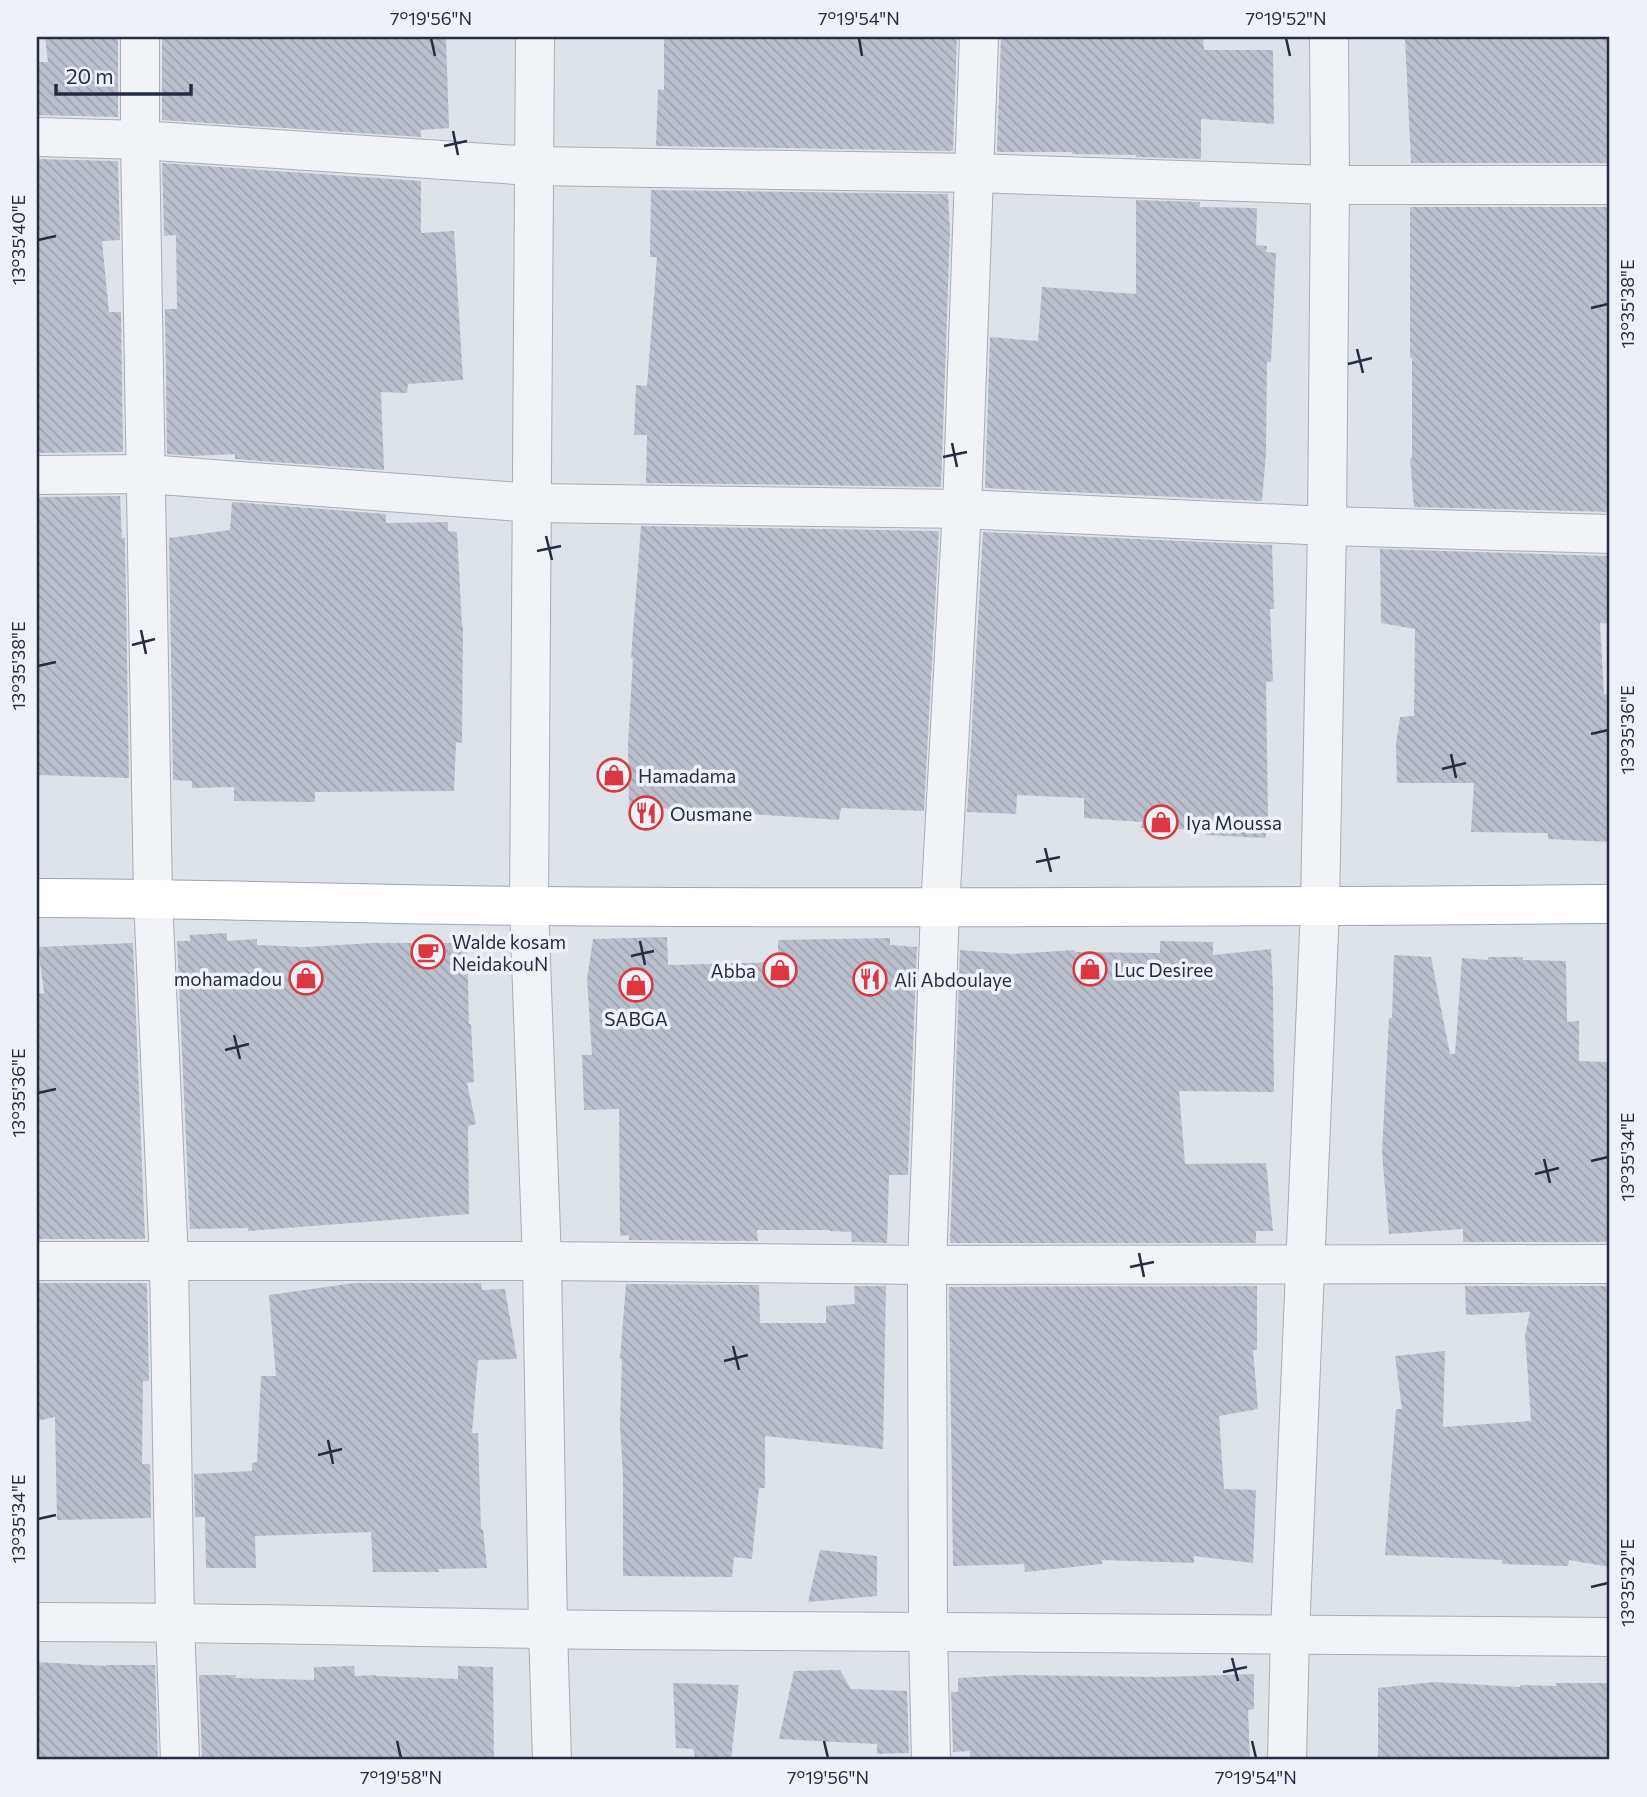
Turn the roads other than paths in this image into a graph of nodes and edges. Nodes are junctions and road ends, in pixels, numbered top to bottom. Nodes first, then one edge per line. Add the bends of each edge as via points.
1 (140, 37) edge
2 (535, 37) edge
3 (979, 37) edge
4 (1329, 37) edge
5 (37, 137) edge
6 (140, 140) junction
7 (533, 166) junction
8 (975, 173) junction
9 (1330, 185) junction
10 (1610, 185) edge
11 (147, 474) junction
12 (37, 475) edge
13 (533, 503) junction
14 (961, 509) junction
15 (1327, 526) junction
16 (1610, 534) edge
17 (37, 898) edge
18 (153, 898) junction
19 (1610, 904) edge
20 (529, 906) junction
21 (1320, 907) junction
22 (940, 909) junction
23 (37, 1261) edge
24 (169, 1261) junction
25 (542, 1261) junction
26 (1306, 1264) junction
27 (1610, 1264) edge
28 (927, 1265) junction
29 (37, 1622) edge
30 (175, 1622) junction
31 (548, 1629) junction
32 (928, 1633) junction
33 (1290, 1633) junction
34 (1610, 1637) edge
35 (180, 1760) edge
36 (552, 1760) edge
37 (931, 1760) edge
38 (1287, 1760) edge

1 - 6 street
2 - 7 street
3 - 8 street
4 - 9 street
5 - 6 street
6 - 7 street
6 - 11 street
7 - 8 street
7 - 13 street
8 - 9 street
8 - 14 street
9 - 10 street
9 - 15 street
11 - 12 street
11 - 13 street
11 - 18 street
13 - 14 street
13 - 20 street
14 - 15 street
14 - 22 street
15 - 16 street
15 - 21 street
17 - 18 main road
18 - 20 main road
18 - 24 street
19 - 21 main road
20 - 22 main road
20 - 25 street
21 - 22 main road
21 - 26 street
22 - 28 street
23 - 24 street
24 - 25 street
24 - 30 street
25 - 28 street
25 - 31 street
26 - 27 street
26 - 28 street
26 - 33 street
28 - 32 street
29 - 30 street
30 - 31 street
30 - 35 street
31 - 32 street
31 - 36 street
32 - 33 street
32 - 37 street
33 - 34 street
33 - 38 street

